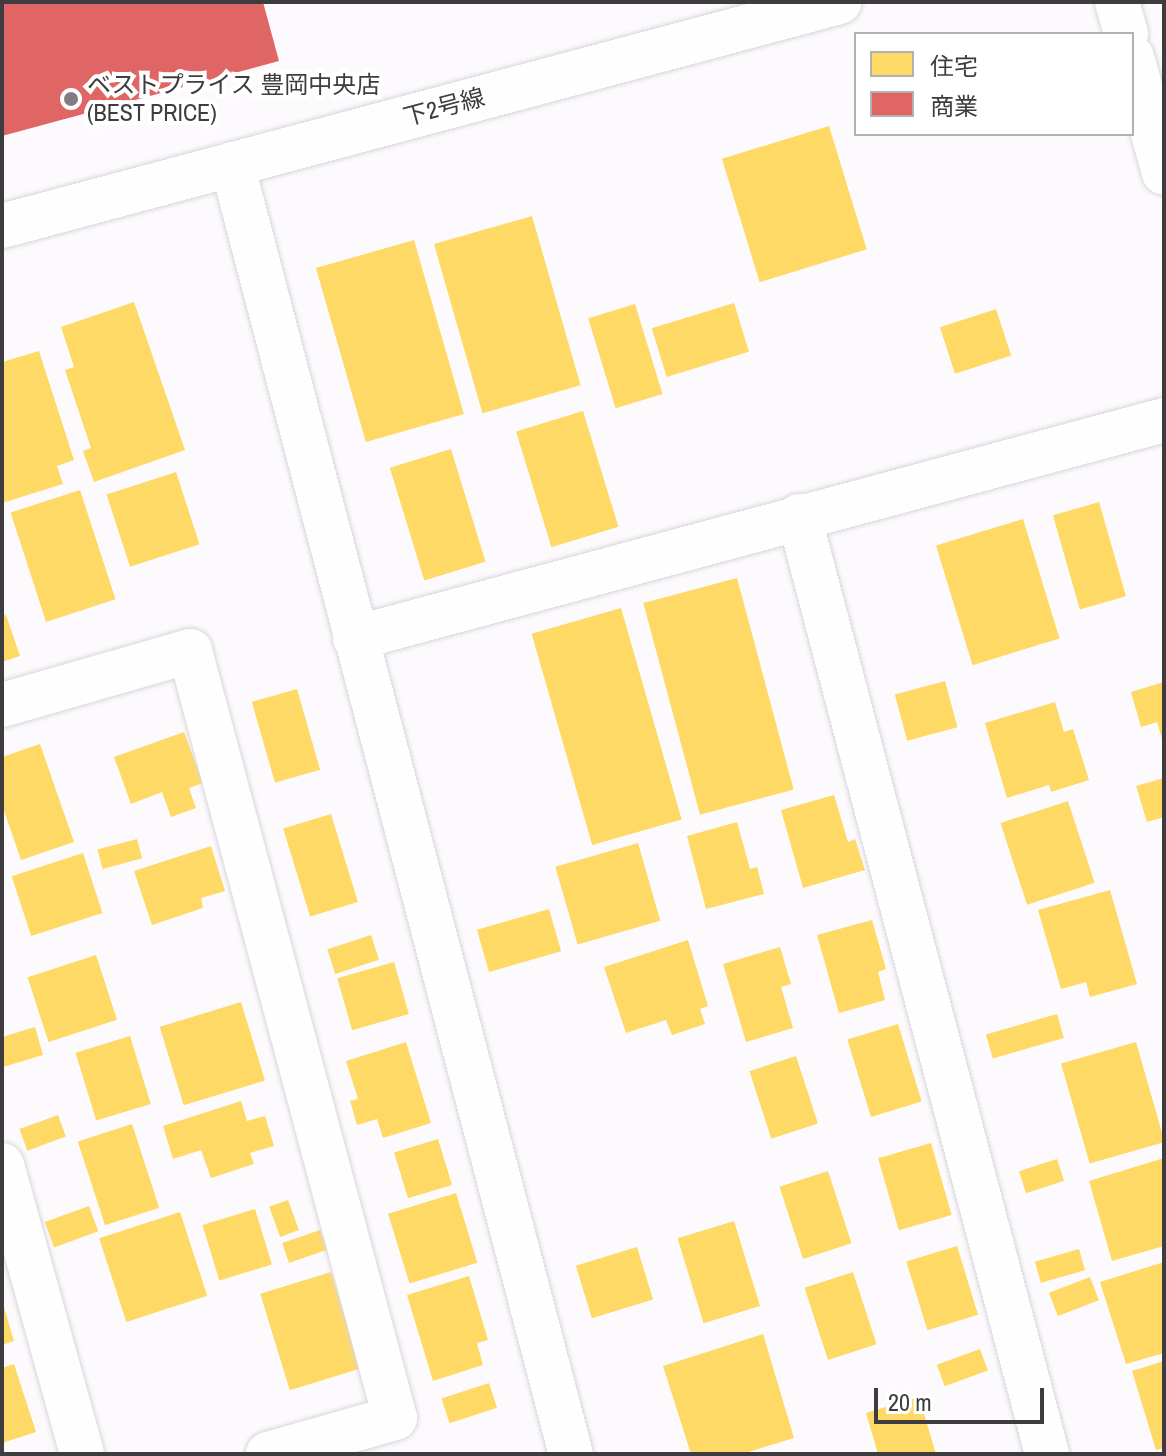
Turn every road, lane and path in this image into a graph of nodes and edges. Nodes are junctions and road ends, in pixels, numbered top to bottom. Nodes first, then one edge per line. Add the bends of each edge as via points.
1 (840, 2) edge
2 (1117, 2) edge
3 (1125, 32) edge
4 (1134, 64) edge
5 (232, 164) junction
6 (1164, 173) edge
7 (2, 226) edge
8 (1164, 420) edge
9 (799, 516) junction
10 (355, 638) junction
11 (2, 705) edge
12 (2, 1165) edge
13 (82, 1454) edge
14 (268, 1454) edge
15 (571, 1454) edge
16 (1047, 1454) edge

1 - 5 street, 下2号線
2 - 3 street
4 - 6 street
5 - 7 street, 下2号線
5 - 10 street
8 - 9 street
9 - 10 street
9 - 16 street
10 - 15 street
11 - 14 street via 190,651 395,1418
12 - 13 street

